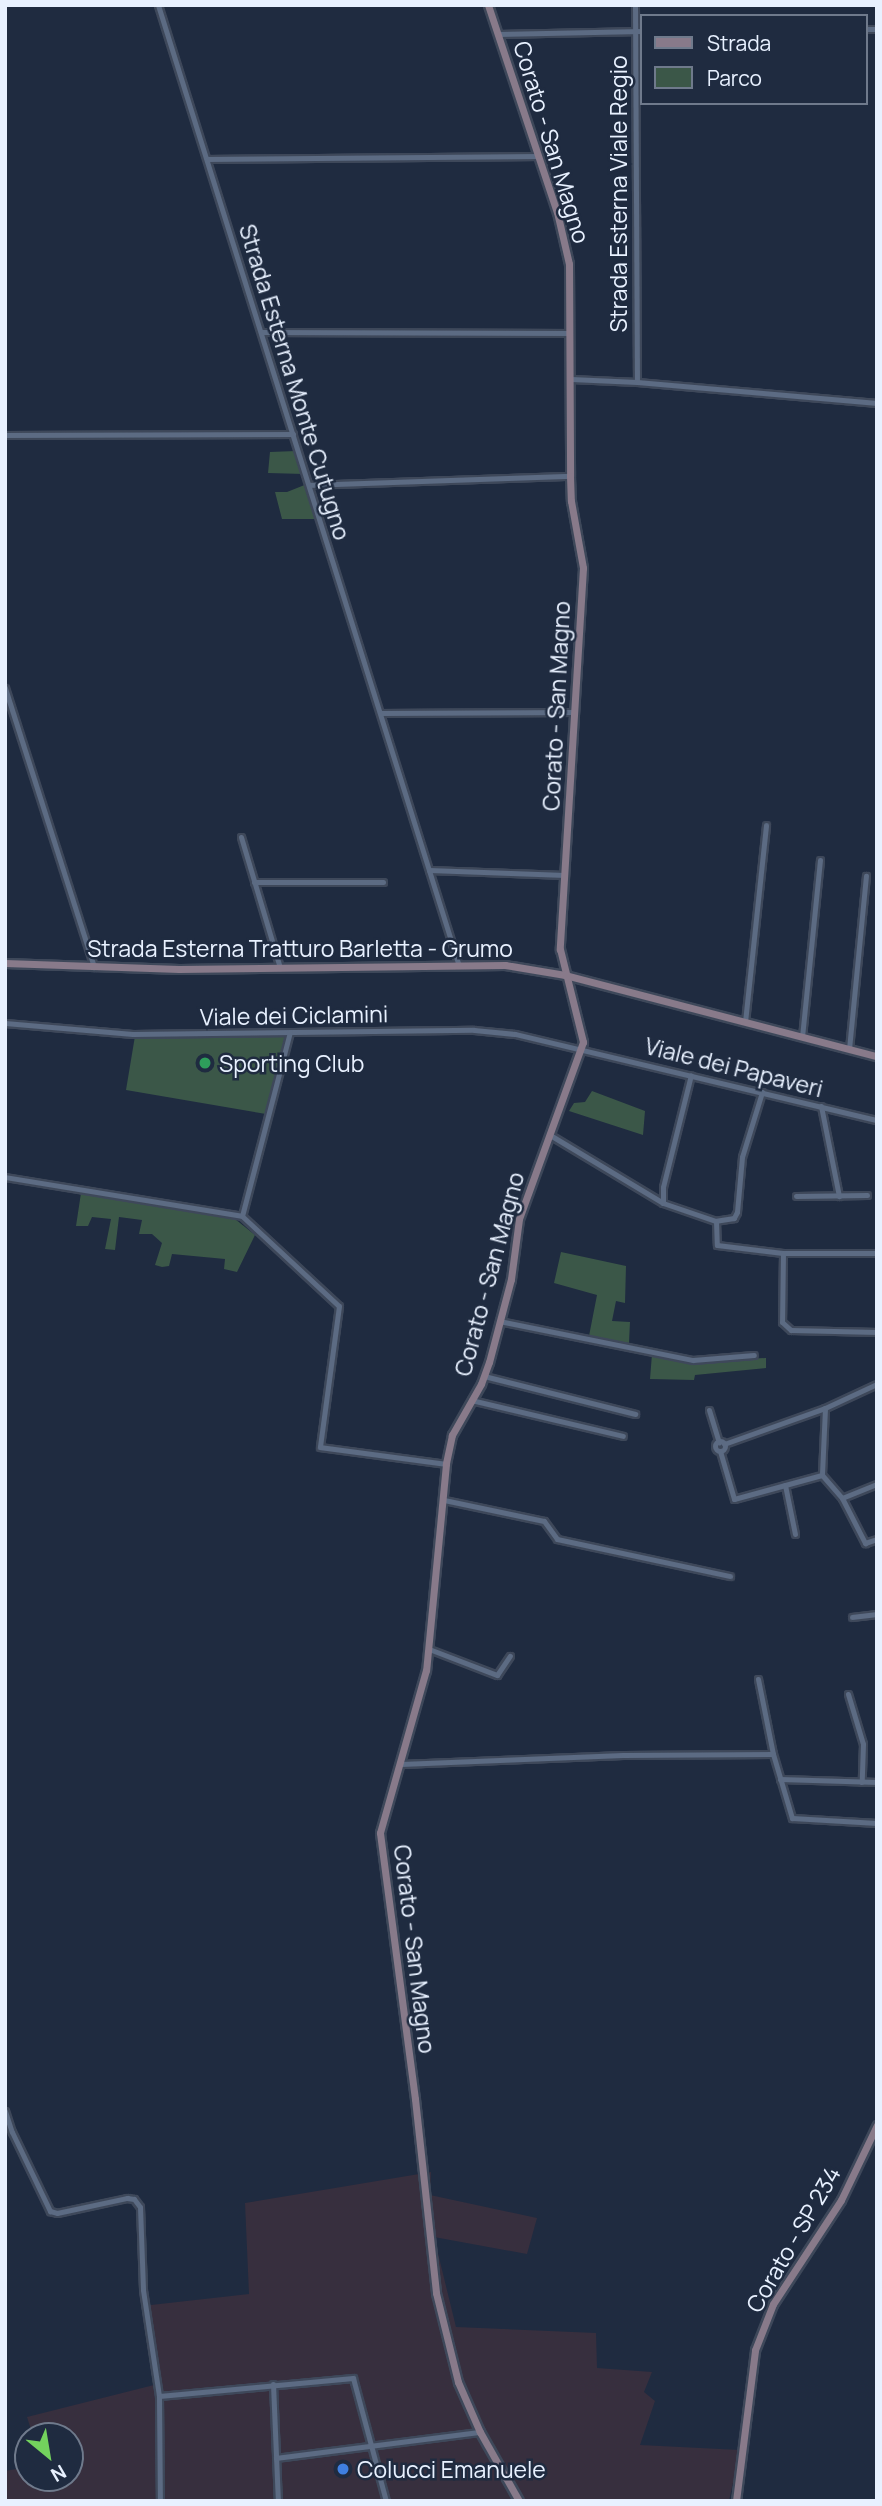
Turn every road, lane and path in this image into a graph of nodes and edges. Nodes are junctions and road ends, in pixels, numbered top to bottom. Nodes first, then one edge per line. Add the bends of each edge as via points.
1 (158, 5) edge
2 (488, 5) edge
3 (635, 5) edge
4 (639, 31) edge
5 (498, 34) junction
6 (538, 156) junction
7 (206, 159) junction
8 (261, 332) junction
9 (570, 333) junction
10 (571, 380) junction
11 (637, 382) junction
12 (877, 403) edge
13 (293, 434) junction
14 (5, 435) edge
15 (569, 476) junction
16 (309, 485) junction
17 (5, 688) edge
18 (574, 712) junction
19 (381, 713) junction
20 (766, 825) dead end
21 (241, 837) dead end
22 (820, 860) dead end
23 (429, 870) junction
24 (565, 875) junction
25 (866, 876) dead end
26 (383, 882) dead end
27 (254, 883) junction
28 (5, 963) edge
29 (459, 966) junction
30 (94, 967) junction
31 (280, 968) junction
32 (565, 975) junction
33 (745, 1022) junction
34 (5, 1023) edge
35 (290, 1032) junction
36 (802, 1037) junction
37 (583, 1049) junction
38 (849, 1049) junction
39 (877, 1056) edge
40 (691, 1075) junction
41 (762, 1092) junction
42 (821, 1107) junction
43 (877, 1120) edge
44 (550, 1135) junction
45 (5, 1177) edge
46 (867, 1195) dead end
47 (796, 1196) dead end
48 (839, 1196) junction
49 (663, 1203) junction
50 (242, 1216) junction
51 (716, 1221) junction
52 (783, 1253) junction
53 (877, 1253) edge
54 (498, 1321) junction
55 (877, 1332) edge
56 (754, 1355) dead end
57 (484, 1376) junction
58 (877, 1384) edge
59 (471, 1400) junction
60 (825, 1408) junction
61 (709, 1410) dead end
62 (635, 1414) dead end
63 (623, 1436) dead end
64 (721, 1443) junction
65 (446, 1464) junction
66 (822, 1475) junction
67 (877, 1484) edge
68 (785, 1485) junction
69 (842, 1498) junction
70 (444, 1500) junction
71 (795, 1534) dead end
72 (877, 1539) edge
73 (730, 1576) dead end
74 (877, 1614) edge
75 (852, 1617) dead end
76 (429, 1649) junction
77 (510, 1656) dead end
78 (758, 1679) dead end
79 (848, 1694) dead end
80 (773, 1754) junction
81 (401, 1764) junction
82 (780, 1779) junction
83 (862, 1782) junction
84 (877, 1783) edge
85 (877, 1823) edge
86 (5, 2110) edge
87 (877, 2125) edge
88 (273, 2384) junction
89 (159, 2396) junction
90 (480, 2432) junction
91 (371, 2446) junction
92 (276, 2458) junction
93 (159, 2501) edge
94 (278, 2501) edge
95 (386, 2501) edge
96 (519, 2501) edge
97 (736, 2501) edge

1 - 7 street, Strada Esterna Monte Cutugno
2 - 5 main road, Corato - San Magno
3 - 4 street, Strada Esterna Viale Regio
4 - 5 street
4 - 11 street, Strada Esterna Viale Regio
5 - 6 main road, Corato - San Magno
6 - 7 street
6 - 9 main road, Corato - San Magno via 569,264
7 - 8 street, Strada Esterna Monte Cutugno
8 - 9 street
8 - 13 street, Strada Esterna Monte Cutugno
9 - 10 main road, Corato - San Magno
10 - 11 street
10 - 15 main road, Corato - San Magno
11 - 12 street
13 - 14 street
13 - 16 street, Strada Esterna Monte Cutugno
15 - 16 street
15 - 18 main road, Corato - San Magno via 583,568
16 - 19 street, Strada Esterna Monte Cutugno
17 - 30 street
18 - 19 street
18 - 24 main road, Corato - San Magno
19 - 23 street, Strada Esterna Monte Cutugno
20 - 33 street
21 - 27 street
22 - 36 street
23 - 24 street
23 - 29 street, Strada Esterna Monte Cutugno
24 - 32 main road, Corato - San Magno via 560,949
25 - 38 street
26 - 27 street
27 - 31 street
28 - 30 main road, Strada Esterna Tratturo Barletta - Grumo
29 - 31 main road, Strada Esterna Tratturo Barletta - Grumo
29 - 32 main road, Strada Esterna Tratturo Barletta - Grumo via 505,965
30 - 31 main road, Strada Esterna Tratturo Barletta - Grumo
32 - 33 main road, Strada Esterna Tratturo Barletta - Grumo
32 - 37 main road, Corato - San Magno
33 - 36 main road, Strada Esterna Tratturo Barletta - Grumo
34 - 35 street, Viale dei Ciclamini via 133,1034
35 - 37 street, Viale dei Ciclamini via 474,1030
35 - 50 street
36 - 38 main road, Strada Esterna Tratturo Barletta - Grumo
37 - 40 street, Viale dei Papaveri
37 - 44 main road, Corato - San Magno
38 - 39 main road, Strada Esterna Tratturo Barletta - Grumo
40 - 41 street, Viale dei Papaveri
40 - 49 street
41 - 42 street, Viale dei Papaveri
41 - 51 street via 743,1157 737,1212 734,1218
42 - 43 street, Viale dei Papaveri
42 - 48 street
44 - 49 street
44 - 54 main road, Corato - San Magno via 519,1219 511,1279
45 - 50 street
46 - 48 street
47 - 48 street
49 - 51 street
50 - 65 street via 339,1306 320,1447
51 - 52 street via 717,1245
52 - 53 street
52 - 55 street via 782,1322 790,1330
54 - 56 street via 693,1360
54 - 57 main road, Corato - San Magno
57 - 59 main road, Corato - San Magno
57 - 62 street
58 - 60 street
59 - 63 street
59 - 65 main road, Corato - San Magno via 452,1435
60 - 64 street
60 - 66 street
61 - 64 street
64 - 68 street via 714,1447 720,1451 734,1499
65 - 70 main road, Corato - San Magno
66 - 68 street
66 - 69 street
67 - 69 street
68 - 71 street
69 - 72 street via 865,1543
70 - 73 street via 544,1521 557,1539
70 - 76 main road, Corato - San Magno
74 - 75 street
76 - 77 street via 497,1675
76 - 81 main road, Corato - San Magno
78 - 80 street
79 - 83 street via 863,1744
80 - 81 street
80 - 82 street
81 - 90 main road, Corato - San Magno via 380,1833 436,2293 458,2382
82 - 83 street
82 - 85 street via 792,1818
83 - 84 street
86 - 89 street via 50,2211 127,2198 140,2207 143,2290
87 - 97 main road, Corato - SP 234 via 841,2200 773,2304 755,2350
88 - 89 street
88 - 91 street via 353,2378
88 - 92 street
89 - 93 street
90 - 91 street
90 - 96 main road, Corato - San Magno
91 - 92 street
91 - 95 street
92 - 94 street

